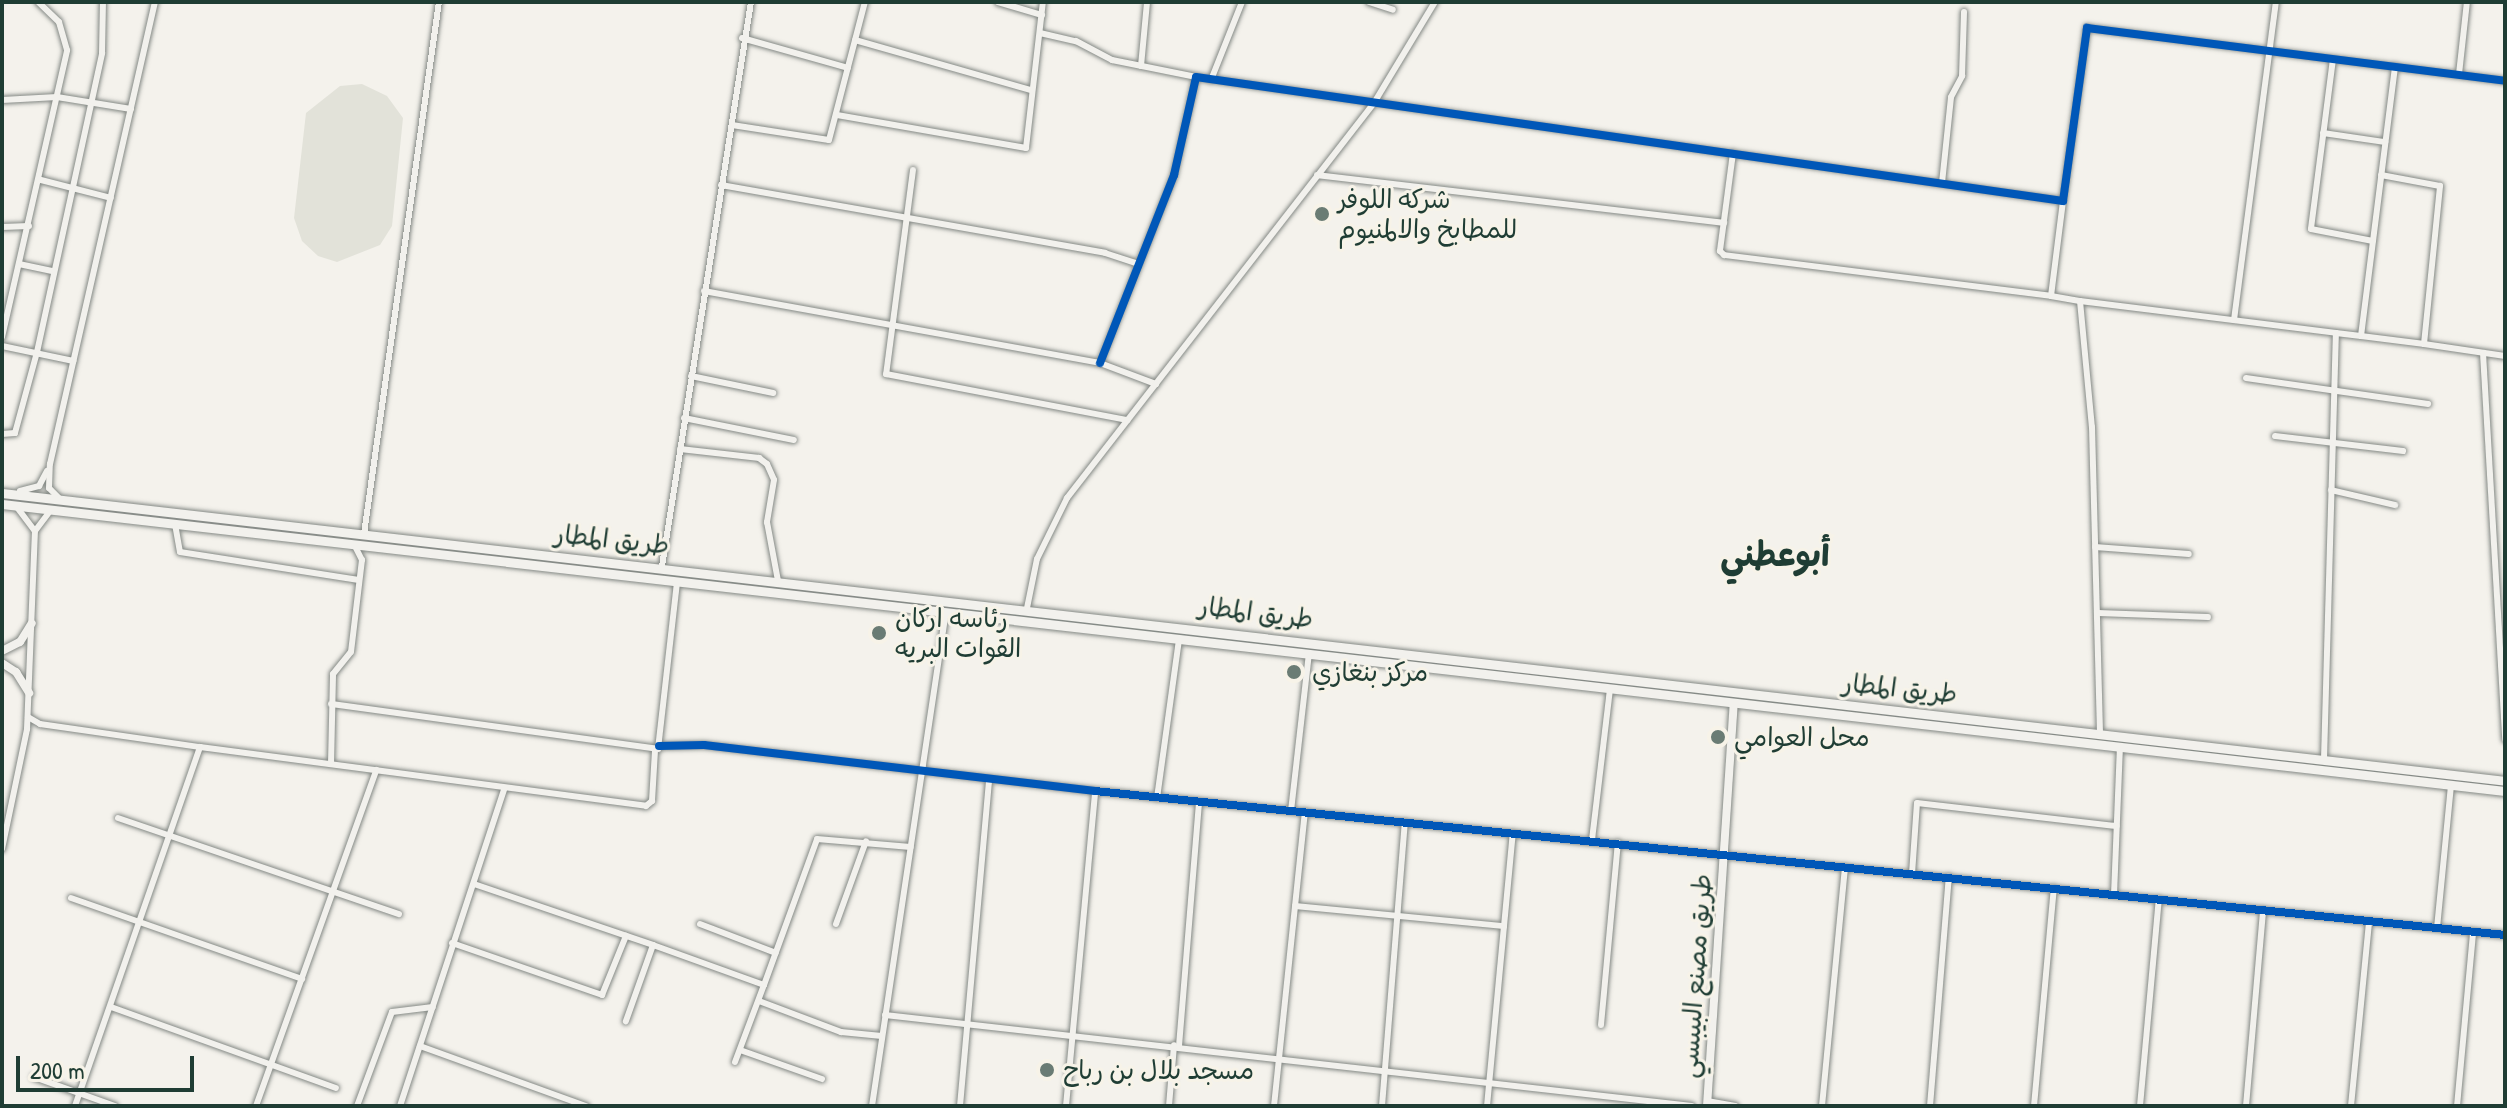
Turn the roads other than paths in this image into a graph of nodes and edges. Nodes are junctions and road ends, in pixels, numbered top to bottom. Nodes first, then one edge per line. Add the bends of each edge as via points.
1 (38, 2) edge
2 (103, 2) edge
3 (155, 2) edge
4 (439, 2) edge
5 (751, 2) edge
6 (865, 2) edge
7 (998, 2) edge
8 (1043, 2) edge
9 (1147, 2) edge
10 (1242, 2) edge
11 (1369, 2) edge
12 (1435, 2) edge
13 (2276, 2) edge
14 (2467, 2) edge
15 (1393, 10) dead end
16 (1964, 12) dead end
17 (1042, 15) junction
18 (1040, 33) junction
19 (742, 38) junction
20 (855, 40) junction
21 (2269, 52) junction
22 (2333, 59) junction
23 (1141, 66) junction
24 (2395, 66) junction
25 (848, 68) junction
26 (2459, 74) junction
27 (1196, 77) junction
28 (1211, 80) junction
29 (2505, 81) edge
30 (1031, 90) junction
31 (57, 97) junction
32 (2, 100) edge
33 (92, 102) junction
34 (1374, 103) junction
35 (131, 109) junction
36 (837, 115) junction
37 (732, 125) junction
38 (2323, 133) junction
39 (2385, 142) junction
40 (1733, 153) junction
41 (913, 170) dead end
42 (1317, 175) junction
43 (2381, 175) junction
44 (41, 180) junction
45 (1942, 183) junction
46 (721, 185) junction
47 (72, 188) junction
48 (111, 198) junction
49 (2063, 201) junction
50 (907, 217) junction
51 (1724, 223) junction
52 (29, 226) junction
53 (2, 227) edge
54 (2373, 241) junction
55 (19, 264) junction
56 (1138, 264) junction
57 (53, 271) junction
58 (704, 291) junction
59 (2051, 296) junction
60 (2080, 301) junction
61 (2234, 320) junction
62 (890, 325) junction
63 (2336, 333) junction
64 (2361, 336) junction
65 (2, 337) edge
66 (2424, 344) junction
67 (2, 346) edge
68 (37, 352) junction
69 (2483, 353) junction
70 (2505, 356) edge
71 (73, 361) junction
72 (1100, 363) junction
73 (691, 376) junction
74 (2246, 378) dead end
75 (1156, 384) junction
76 (2334, 390) junction
77 (773, 393) dead end
78 (2428, 404) dead end
79 (684, 418) junction
80 (1128, 420) junction
81 (2, 434) edge
82 (2275, 436) dead end
83 (794, 440) dead end
84 (2332, 443) junction
85 (680, 449) junction
86 (2403, 451) dead end
87 (50, 464) junction
88 (2331, 490) junction
89 (2, 493) edge
90 (62, 500) junction
91 (2, 504) edge
92 (2395, 505) dead end
93 (16, 506) junction
94 (51, 510) junction
95 (175, 524) junction
96 (35, 531) junction
97 (364, 534) junction
98 (355, 546) junction
99 (2095, 547) junction
100 (376, 548) junction
101 (2189, 554) dead end
102 (362, 560) junction
103 (662, 566) junction
104 (359, 580) junction
105 (778, 581) junction
106 (677, 582) junction
107 (1027, 608) junction
108 (946, 613) junction
109 (2098, 613) junction
110 (2208, 617) dead end
111 (32, 623) junction
112 (1179, 639) junction
113 (2, 651) edge
114 (1309, 654) junction
115 (2, 663) edge
116 (1610, 689) junction
117 (29, 693) junction
118 (331, 704) junction
119 (1734, 704) junction
120 (28, 717) junction
121 (2011, 723) junction
122 (40, 724) junction
123 (27, 729) junction
124 (2100, 733) junction
125 (2012, 735) junction
126 (2505, 739) edge
127 (2120, 746) junction
128 (200, 747) junction
129 (657, 748) junction
130 (2324, 759) junction
131 (331, 764) junction
132 (376, 770) junction
133 (922, 771) junction
134 (2384, 771) junction
135 (989, 779) junction
136 (2505, 781) edge
137 (2451, 785) junction
138 (504, 789) junction
139 (1095, 791) junction
140 (2505, 791) edge
141 (1157, 798) junction
142 (1199, 802) junction
143 (1291, 811) junction
144 (1305, 812) junction
145 (118, 818) dead end
146 (1405, 822) junction
147 (2117, 826) junction
148 (170, 833) junction
149 (1513, 833) junction
150 (1592, 840) junction
151 (866, 841) junction
152 (1618, 843) junction
153 (911, 847) junction
154 (2, 849) edge
155 (1723, 854) junction
156 (1845, 867) junction
157 (1912, 874) junction
158 (1949, 877) junction
159 (474, 884) junction
160 (2054, 888) junction
161 (335, 891) junction
162 (2114, 895) junction
163 (71, 898) dead end
164 (2159, 899) junction
165 (1295, 906) junction
166 (2263, 910) junction
167 (399, 914) dead end
168 (1400, 917) junction
169 (141, 920) junction
170 (2369, 921) junction
171 (700, 924) dead end
172 (836, 924) dead end
173 (1504, 926) junction
174 (2437, 928) junction
175 (2473, 932) junction
176 (2505, 935) edge
177 (626, 936) junction
178 (452, 943) junction
179 (653, 945) junction
180 (776, 953) junction
181 (302, 979) junction
182 (764, 985) junction
183 (759, 1001) junction
184 (111, 1007) junction
185 (433, 1007) junction
186 (885, 1015) junction
187 (626, 1021) dead end
188 (967, 1023) junction
189 (1601, 1025) dead end
190 (1073, 1034) junction
191 (882, 1036) junction
192 (1176, 1045) junction
193 (420, 1046) junction
194 (740, 1050) junction
195 (1280, 1057) junction
196 (735, 1062) dead end
197 (271, 1065) junction
198 (1385, 1070) junction
199 (34, 1077) dead end
200 (822, 1079) dead end
201 (1490, 1082) junction
202 (336, 1088) dead end
203 (80, 1094) junction
204 (1707, 1104) edge
205 (75, 1106) edge
206 (115, 1106) edge
207 (256, 1106) edge
208 (357, 1106) edge
209 (400, 1106) edge
210 (586, 1106) edge
211 (872, 1106) edge
212 (960, 1106) edge
213 (1066, 1106) edge
214 (1169, 1106) edge
215 (1274, 1106) edge
216 (1382, 1106) edge
217 (1487, 1106) edge
218 (1692, 1106) edge
219 (1736, 1106) edge
220 (1822, 1106) edge
221 (1930, 1106) edge
222 (2034, 1106) edge
223 (2140, 1106) edge
224 (2246, 1106) edge
225 (2351, 1106) edge
226 (2457, 1106) edge

1 - 31 street via 64,33 67,50
2 - 33 street via 104,38
3 - 35 street
4 - 97 street
5 - 19 street
6 - 20 street
7 - 17 street
8 - 17 street
9 - 23 street
10 - 28 street
11 - 15 street
12 - 34 street
13 - 21 street
14 - 26 street
16 - 45 street via 1963,70 1951,97
17 - 18 street
18 - 23 street
18 - 30 street
19 - 25 street
19 - 37 street
20 - 25 street
20 - 30 street
21 - 22 street
21 - 49 street via 2087,28
21 - 61 street
22 - 24 street
22 - 38 street
23 - 27 street
24 - 26 street
24 - 39 street
25 - 36 street
26 - 29 street
27 - 28 street
27 - 56 street via 1174,175
28 - 34 street
30 - 36 street via 1026,148
31 - 32 street
31 - 33 street
31 - 44 street
33 - 35 street
33 - 47 street
34 - 40 street
34 - 42 street
35 - 48 street
36 - 37 street via 824,142
37 - 46 street
38 - 39 street
38 - 54 street via 2311,231
39 - 43 street
40 - 45 street
40 - 51 street
41 - 50 street
42 - 51 street
42 - 75 street
43 - 54 street
43 - 66 street via 2440,186
44 - 47 street
44 - 52 street
45 - 49 street
46 - 50 street
46 - 58 street
47 - 48 street
47 - 57 street
48 - 71 street
49 - 59 street
50 - 56 street
50 - 62 street
51 - 59 street via 1722,254
52 - 53 street
52 - 55 street
54 - 64 street
55 - 57 street
55 - 65 street
56 - 72 street
57 - 68 street
58 - 62 street
58 - 73 street
59 - 60 street
60 - 61 street
60 - 99 street
61 - 63 street
62 - 72 street
62 - 80 street via 886,374
63 - 64 street
63 - 76 street
64 - 66 street
66 - 69 street
67 - 68 street
68 - 71 street
68 - 81 street via 15,433
69 - 70 street
69 - 126 street
71 - 87 street
72 - 75 street
73 - 77 street
73 - 79 street
74 - 76 street
75 - 80 street
76 - 78 street
76 - 84 street
79 - 83 street
79 - 85 street
80 - 107 street via 1058,513 1031,575
82 - 84 street
84 - 86 street
84 - 88 street
85 - 103 street
85 - 105 street via 759,458 767,464 774,480 767,522
87 - 89 street via 35,488
87 - 90 street via 49,488
88 - 92 street
88 - 130 street
89 - 90 highway, طريق المطار
90 - 97 highway, طريق المطار
91 - 93 highway, طريق المطار
93 - 94 highway, طريق المطار
93 - 96 street
94 - 95 highway, طريق المطار
94 - 96 street
95 - 98 highway, طريق المطار
95 - 104 street via 180,552
96 - 111 street
97 - 103 highway, طريق المطار
98 - 100 highway, طريق المطار
98 - 102 street
99 - 101 street
99 - 109 street
100 - 102 street
100 - 106 highway, طريق المطار
102 - 104 street
103 - 105 highway, طريق المطار
104 - 118 street via 351,652 333,674
105 - 107 highway, طريق المطار
106 - 108 highway, طريق المطار
106 - 129 street
107 - 121 highway, طريق المطار
108 - 112 highway, طريق المطار
108 - 133 street
109 - 110 street
109 - 124 street
111 - 113 main road via 20,642
111 - 117 street
112 - 114 highway, طريق المطار
112 - 141 street
114 - 116 highway, طريق المطار
114 - 143 street
115 - 117 main road via 16,672
116 - 119 highway, طريق المطار
116 - 150 street
117 - 120 street
118 - 129 street
118 - 131 street
119 - 125 highway, طريق المطار
119 - 155 main road, طريق مصنع البيبسي
120 - 122 street
120 - 123 street
121 - 124 highway, طريق المطار
121 - 125 highway
122 - 123 street
122 - 128 street
123 - 154 street
124 - 130 highway, طريق المطار
125 - 127 highway, طريق المطار
127 - 134 highway, طريق المطار
127 - 147 street
128 - 131 street
128 - 148 street
129 - 133 street via 704,745
129 - 138 street via 652,801 646,806
130 - 134 highway, طريق المطار
131 - 132 street
132 - 138 street
132 - 161 street
133 - 135 street
133 - 153 street
134 - 136 highway, طريق المطار
134 - 137 highway, طريق المطار
135 - 139 street
135 - 188 street
137 - 140 highway, طريق المطار
137 - 174 street
138 - 159 street
139 - 141 street
139 - 190 street
141 - 142 street
142 - 143 street
142 - 192 street
143 - 144 street
144 - 146 street
144 - 165 street
145 - 148 street
146 - 149 street
146 - 168 street
147 - 157 street via 1917,803
147 - 162 street
148 - 161 street
148 - 169 street
149 - 150 street
149 - 173 street
150 - 152 street
151 - 153 street
151 - 172 street
151 - 180 street via 817,839
152 - 155 street
152 - 189 street
153 - 186 street
155 - 156 street
155 - 204 main road, طريق مصنع البيبسي
156 - 157 street
156 - 220 street
157 - 158 street
158 - 160 street
158 - 221 street
159 - 177 street
159 - 178 street
160 - 162 street
160 - 222 street
161 - 167 street
161 - 181 street
162 - 164 street
163 - 169 street
164 - 166 street
164 - 223 street
165 - 168 street
165 - 195 street
166 - 170 street
166 - 224 street
168 - 173 street
168 - 198 street
169 - 181 street
169 - 184 street
170 - 174 street
170 - 225 street
171 - 180 street
173 - 201 street
174 - 175 street
175 - 176 street
175 - 226 street
177 - 178 street via 602,995
177 - 179 street
178 - 185 street
179 - 182 street
179 - 187 street
180 - 182 street
181 - 197 street
182 - 183 street
183 - 191 street via 841,1032
183 - 194 street
184 - 197 street
184 - 203 street
185 - 193 street
185 - 208 street via 392,1012
186 - 188 street
186 - 191 street
188 - 190 street
188 - 212 street
190 - 192 street
190 - 213 street
191 - 211 street
192 - 195 street
192 - 214 street
193 - 209 street
193 - 210 street
194 - 196 street
194 - 200 street
195 - 198 street
195 - 215 street
197 - 202 street
197 - 207 street
198 - 201 street
198 - 216 street
199 - 203 street
201 - 217 street
201 - 218 street
203 - 205 street
203 - 206 street
204 - 219 street

